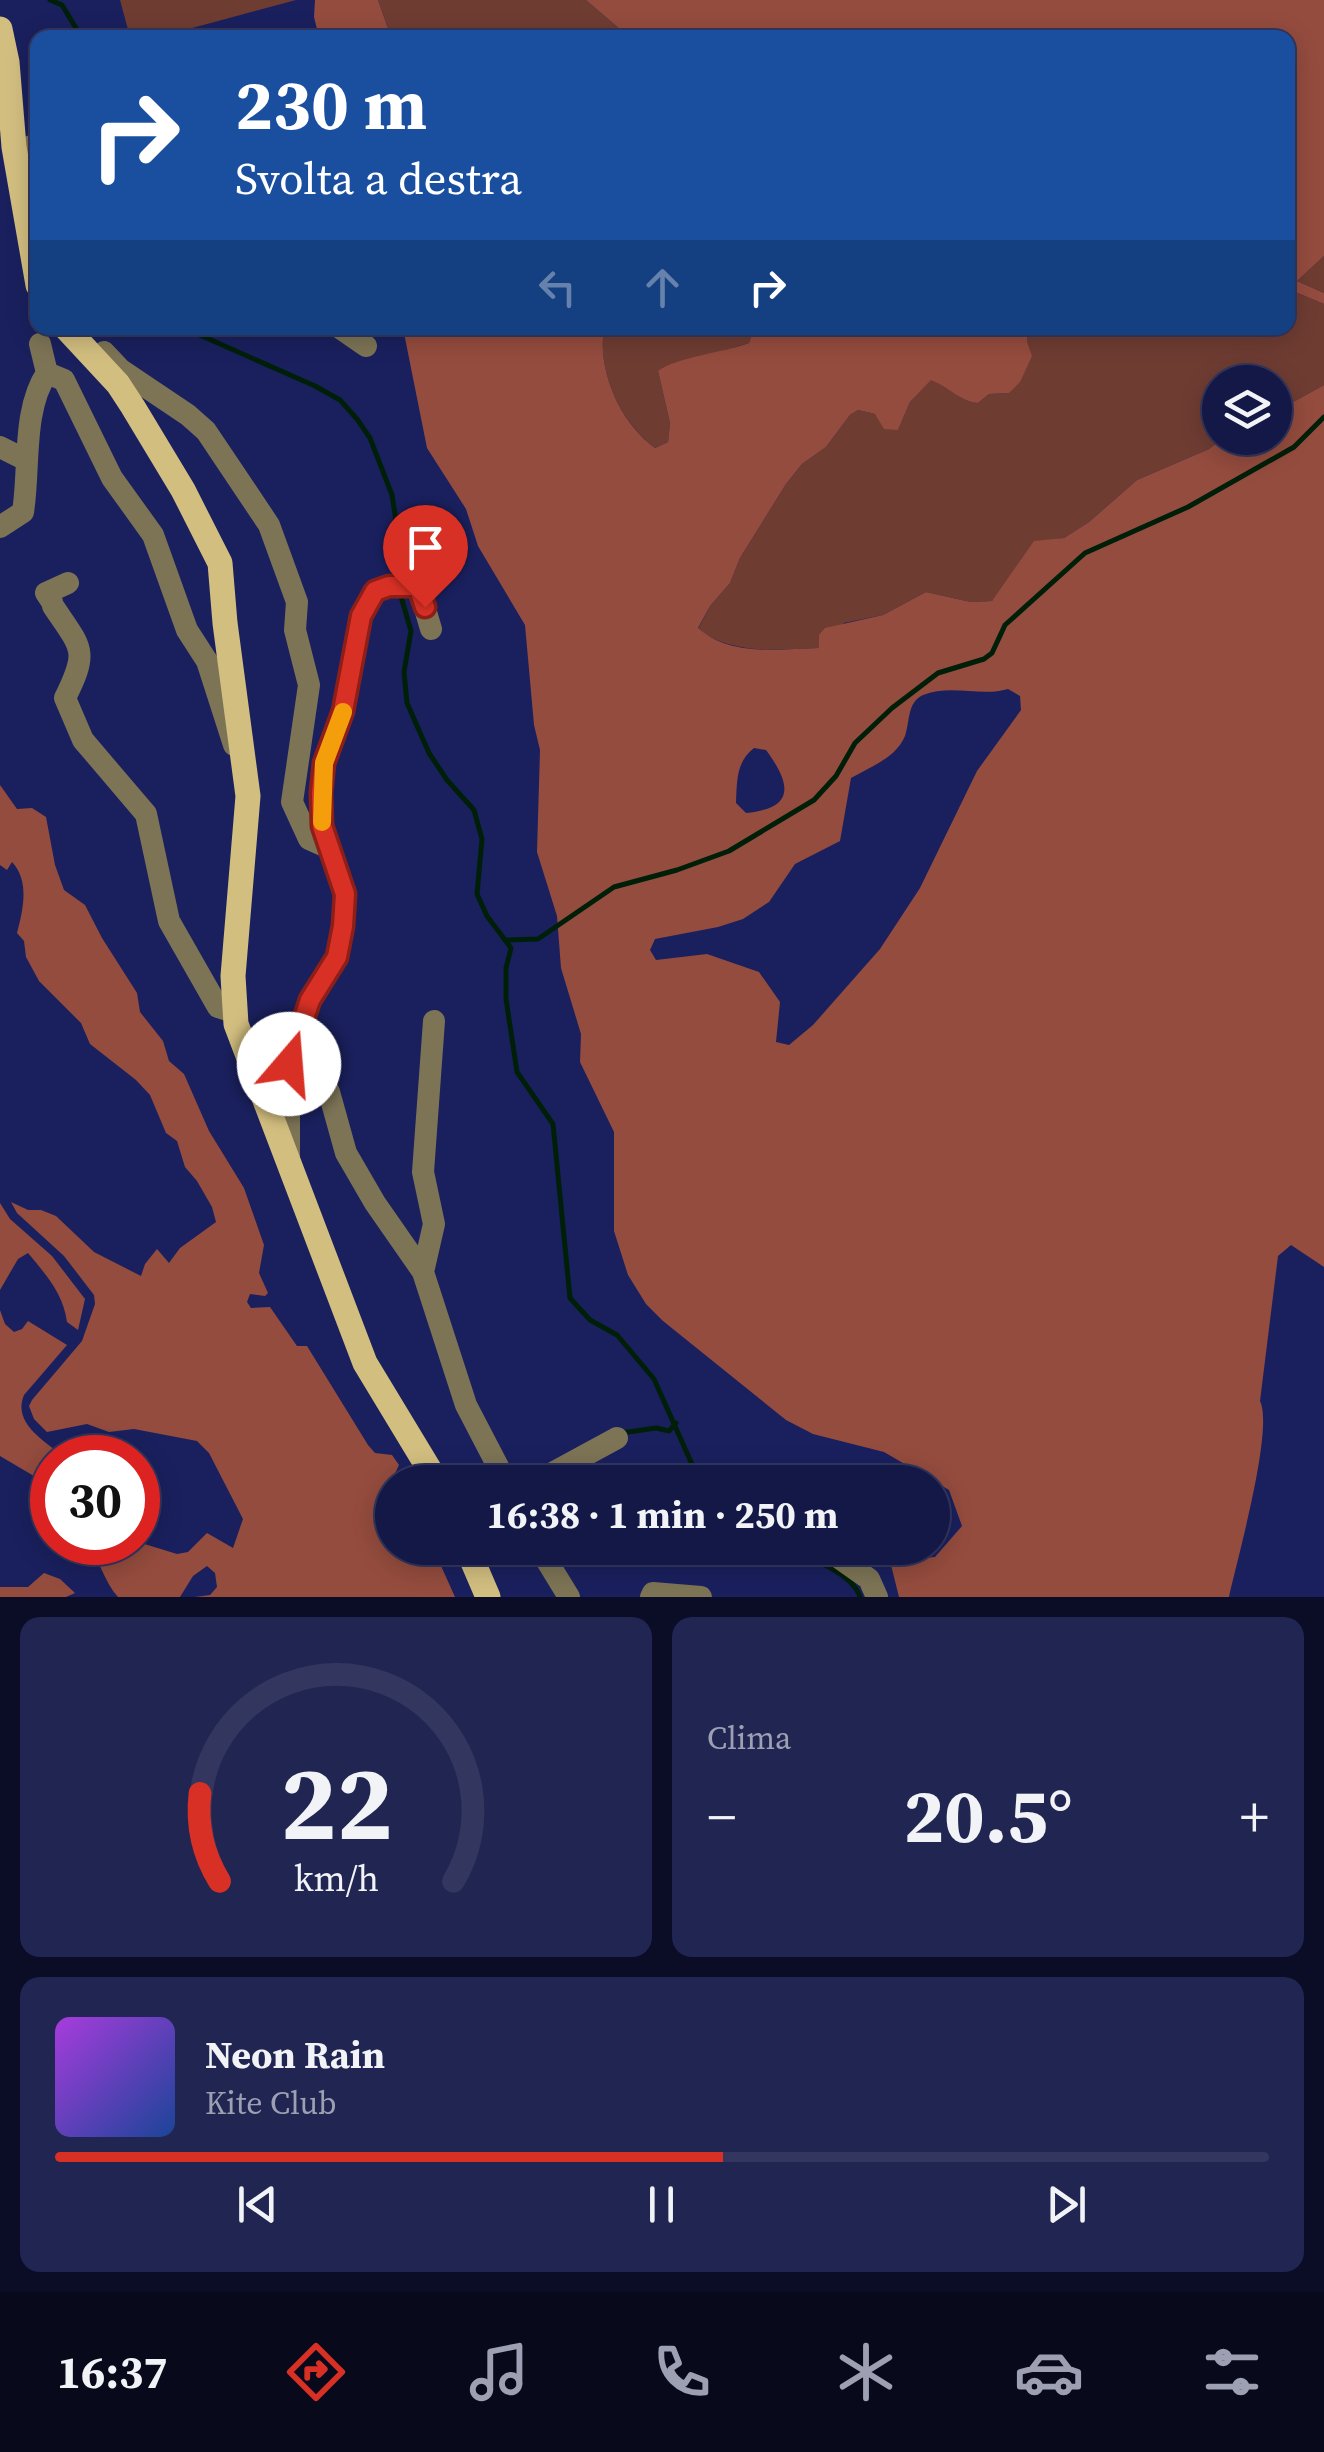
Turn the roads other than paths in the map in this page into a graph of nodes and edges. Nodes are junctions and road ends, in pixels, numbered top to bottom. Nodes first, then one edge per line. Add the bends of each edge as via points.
1 (0, 29) edge
2 (27, 148) edge
3 (30, 185) edge
4 (78, 335) edge
5 (80, 335) edge
6 (350, 335) edge
7 (40, 344) dead end
8 (366, 346) dead end
9 (47, 373) junction
10 (0, 447) edge
11 (24, 459) junction
12 (1, 526) edge
13 (68, 582) dead end
14 (391, 587) junction
15 (352, 620) dead end
16 (432, 629) dead end
17 (246, 776) junction
18 (330, 848) junction
19 (234, 1012) junction
20 (434, 1021) dead end
21 (244, 1048) junction
22 (293, 1050) junction
23 (290, 1170) junction
24 (423, 1272) junction
25 (617, 1438) dead end
26 (426, 1465) edge
27 (497, 1465) edge
28 (567, 1465) edge
29 (474, 1565) edge
30 (549, 1565) edge
31 (851, 1565) edge
32 (488, 1597) edge
33 (569, 1597) edge
34 (651, 1597) edge
35 (701, 1597) edge
36 (877, 1597) edge

1 - 2 main road
2 - 3 main road
4 - 17 main road via 118,384 215,548
5 - 18 street via 206,431 270,525 297,602 295,630 309,686 292,802 308,839
6 - 8 street
7 - 9 street
9 - 11 street via 38,385
9 - 17 street via 64,380 112,478 153,534
10 - 11 street
11 - 12 street via 23,512
13 - 19 street via 50,600 82,654 65,698 72,718 146,814 169,921 218,1008
14 - 15 street via 364,596
14 - 16 street via 418,586
14 - 18 street via 361,616 343,711 324,763 322,826
17 - 19 main road
18 - 22 street via 345,894 343,926 337,957 310,1000
19 - 21 main road
20 - 24 street via 423,1172 434,1224
21 - 22 street via 278,1058
21 - 23 main road
22 - 23 street
22 - 24 street via 312,1055 346,1153
23 - 26 main road via 368,1371
24 - 27 street via 466,1405
25 - 28 street
29 - 32 main road
30 - 33 street
31 - 36 street
34 - 35 street

